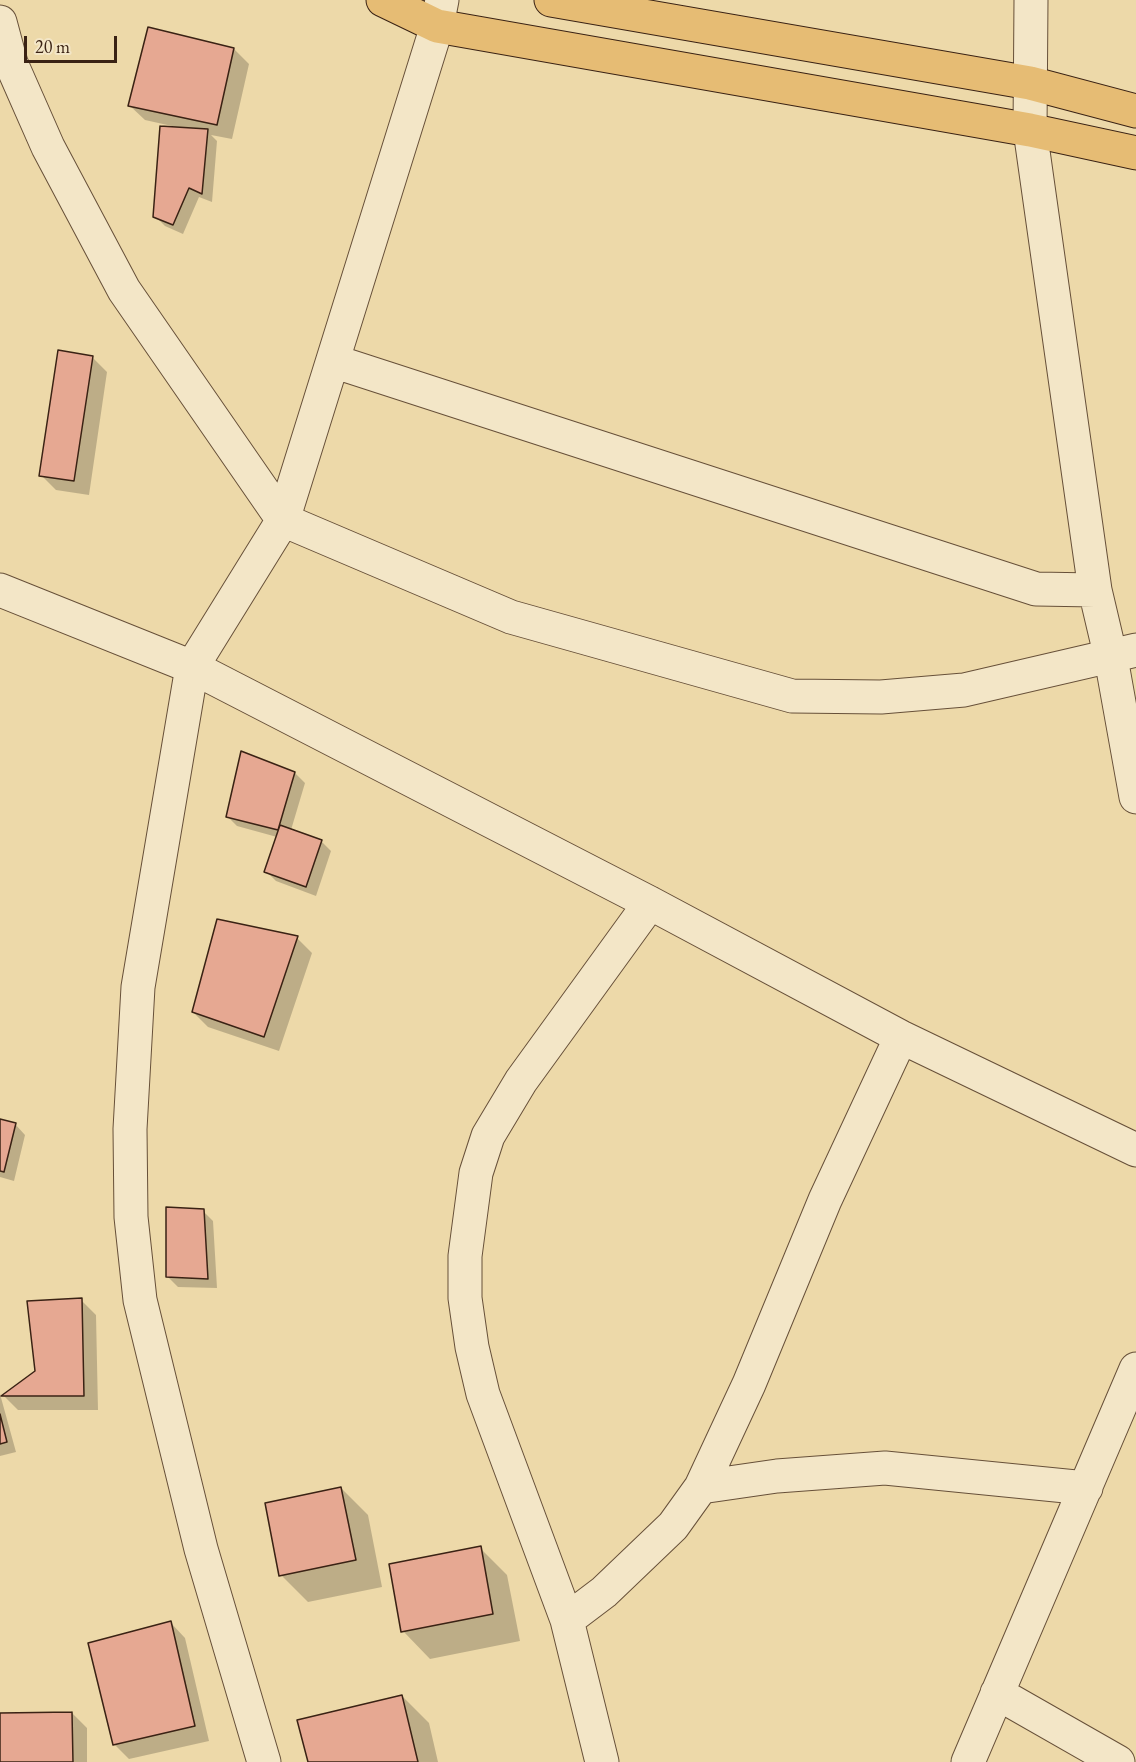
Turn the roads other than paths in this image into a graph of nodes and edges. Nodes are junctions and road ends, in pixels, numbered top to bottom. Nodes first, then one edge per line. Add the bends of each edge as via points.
1 (383, 0) edge
2 (551, 0) edge
3 (1031, 0) edge
4 (439, 13) edge
5 (0, 22) edge
6 (1030, 83) junction
7 (1136, 111) edge
8 (1030, 130) junction
9 (1136, 153) edge
10 (333, 361) junction
11 (283, 520) junction
12 (0, 590) edge
13 (1095, 590) junction
14 (1123, 654) edge
15 (192, 667) junction
16 (1136, 797) edge
17 (650, 903) junction
18 (901, 1037) junction
19 (1136, 1150) edge
20 (1136, 1369) edge
21 (701, 1487) junction
22 (1086, 1488) junction
23 (567, 1620) junction
24 (997, 1693) junction
25 (264, 1762) edge
26 (602, 1762) edge
27 (968, 1762) edge
28 (1118, 1762) edge

1 - 4 main road
2 - 6 main road
3 - 6 street
4 - 8 main road
4 - 10 street
5 - 11 street via 11,63 48,147 124,290
6 - 7 main road
6 - 8 street
8 - 9 main road
8 - 13 street
10 - 11 street
10 - 13 street via 1036,589
11 - 14 street via 512,617 792,696 881,698 964,690
11 - 15 street
12 - 15 street
13 - 14 street
14 - 16 street
15 - 17 street
15 - 25 street via 138,987 130,1129 131,1217 140,1300 164,1401 201,1550
17 - 18 street
17 - 23 street via 521,1081 488,1136 476,1173 465,1256 466,1308 483,1394
18 - 19 street
18 - 21 street via 825,1200 749,1384
20 - 22 street
21 - 22 street via 777,1476 885,1468
21 - 23 street via 673,1526 604,1593
22 - 24 street
23 - 26 street
24 - 27 street
24 - 28 street

